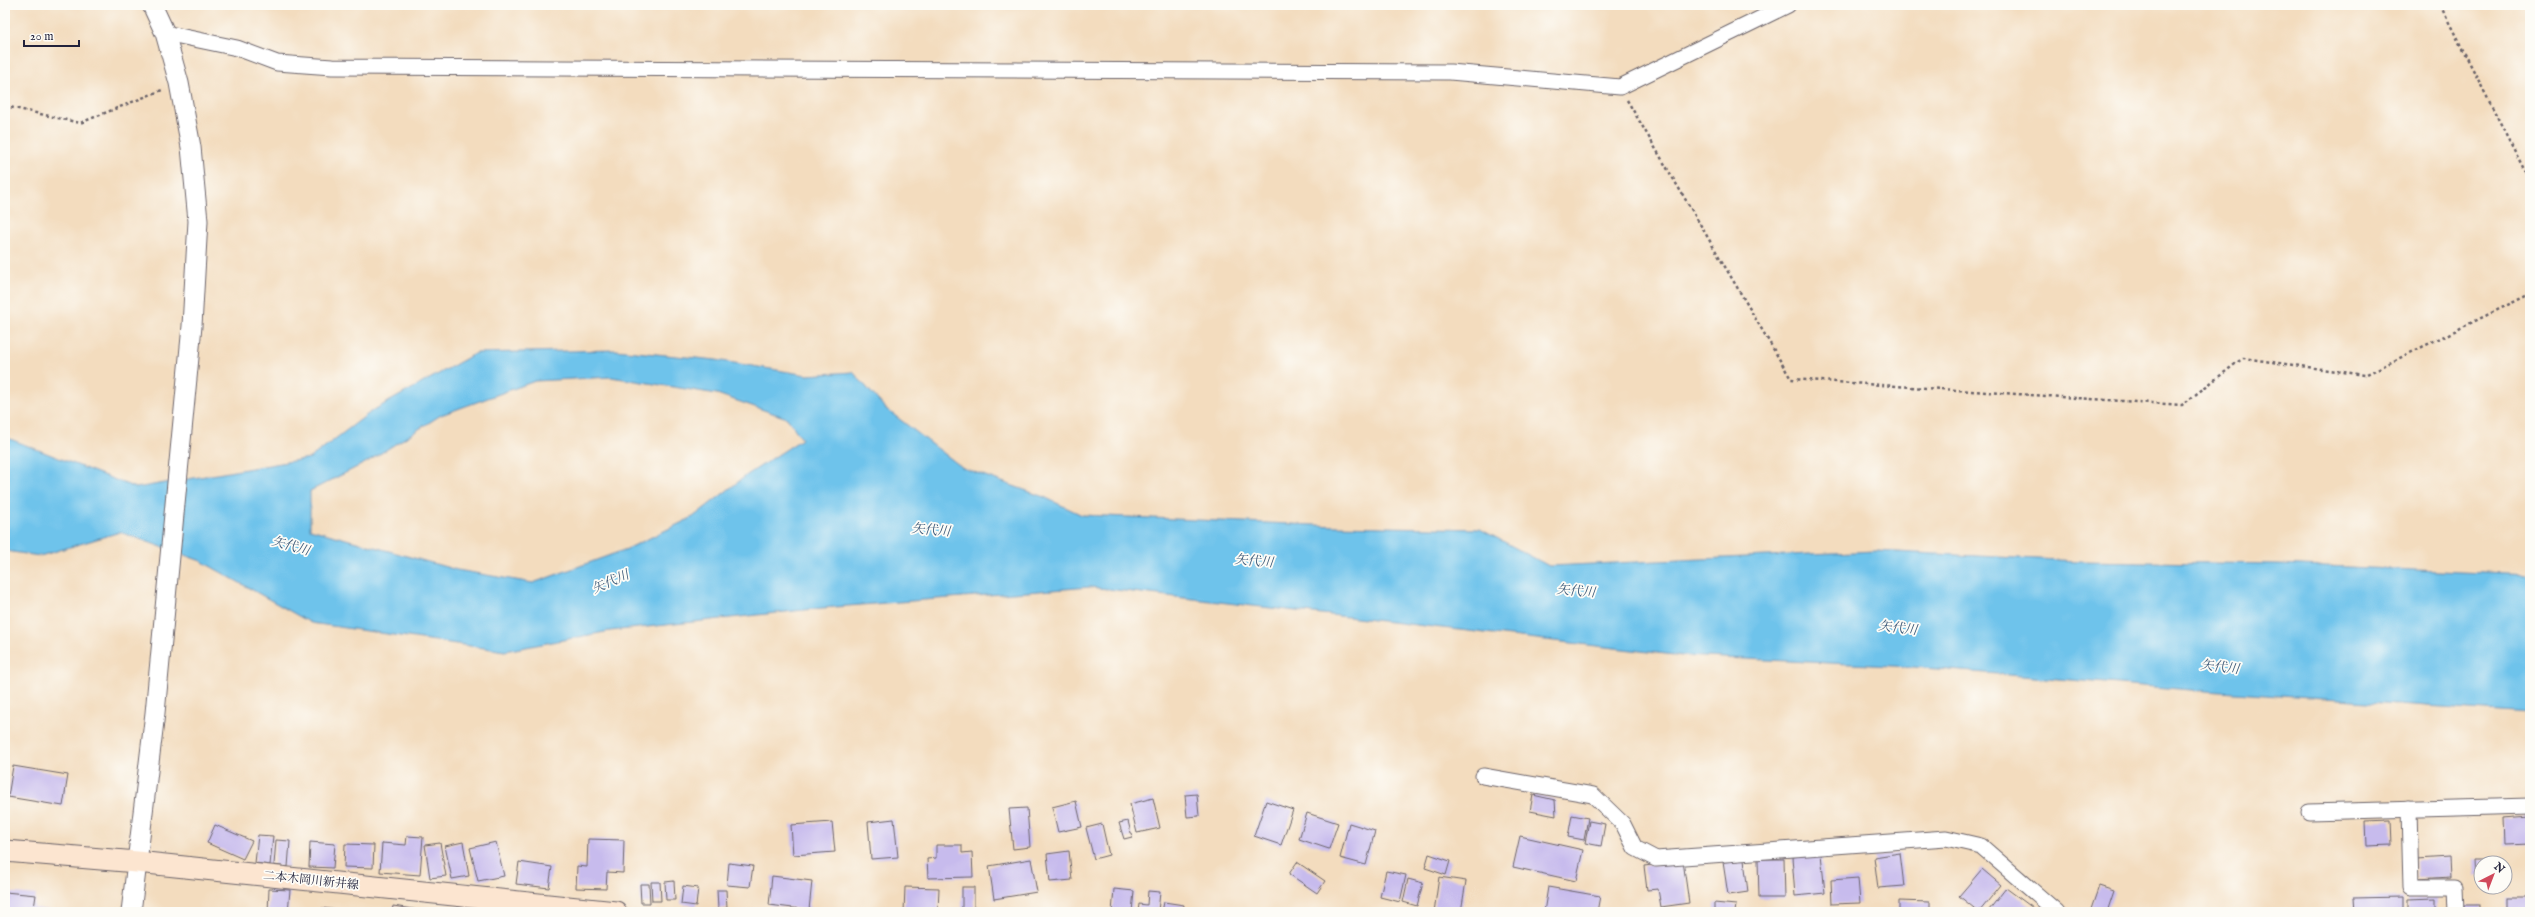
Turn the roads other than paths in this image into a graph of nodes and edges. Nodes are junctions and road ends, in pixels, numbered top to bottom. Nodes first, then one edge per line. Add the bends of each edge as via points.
1 (152, 5) edge
2 (1788, 5) edge
3 (165, 33) junction
4 (1483, 776) dead end
5 (2530, 806) edge
6 (2409, 809) junction
7 (2310, 812) dead end
8 (5, 851) edge
9 (137, 862) junction
10 (131, 912) edge
11 (616, 912) edge
12 (2057, 912) edge
13 (2456, 912) edge

1 - 3 street
2 - 3 street via 1620,87 1450,72 332,68 277,63 237,48
3 - 9 street via 179,83 191,147 198,221 192,326 155,713
4 - 12 street via 1593,795 1623,824 1635,848 1656,859 1953,839 1981,846
5 - 6 street
6 - 7 street
6 - 13 street via 2411,887 2455,886
8 - 9 main road, 二本木岡川新井線
9 - 10 street
9 - 11 main road, 二本木岡川新井線

